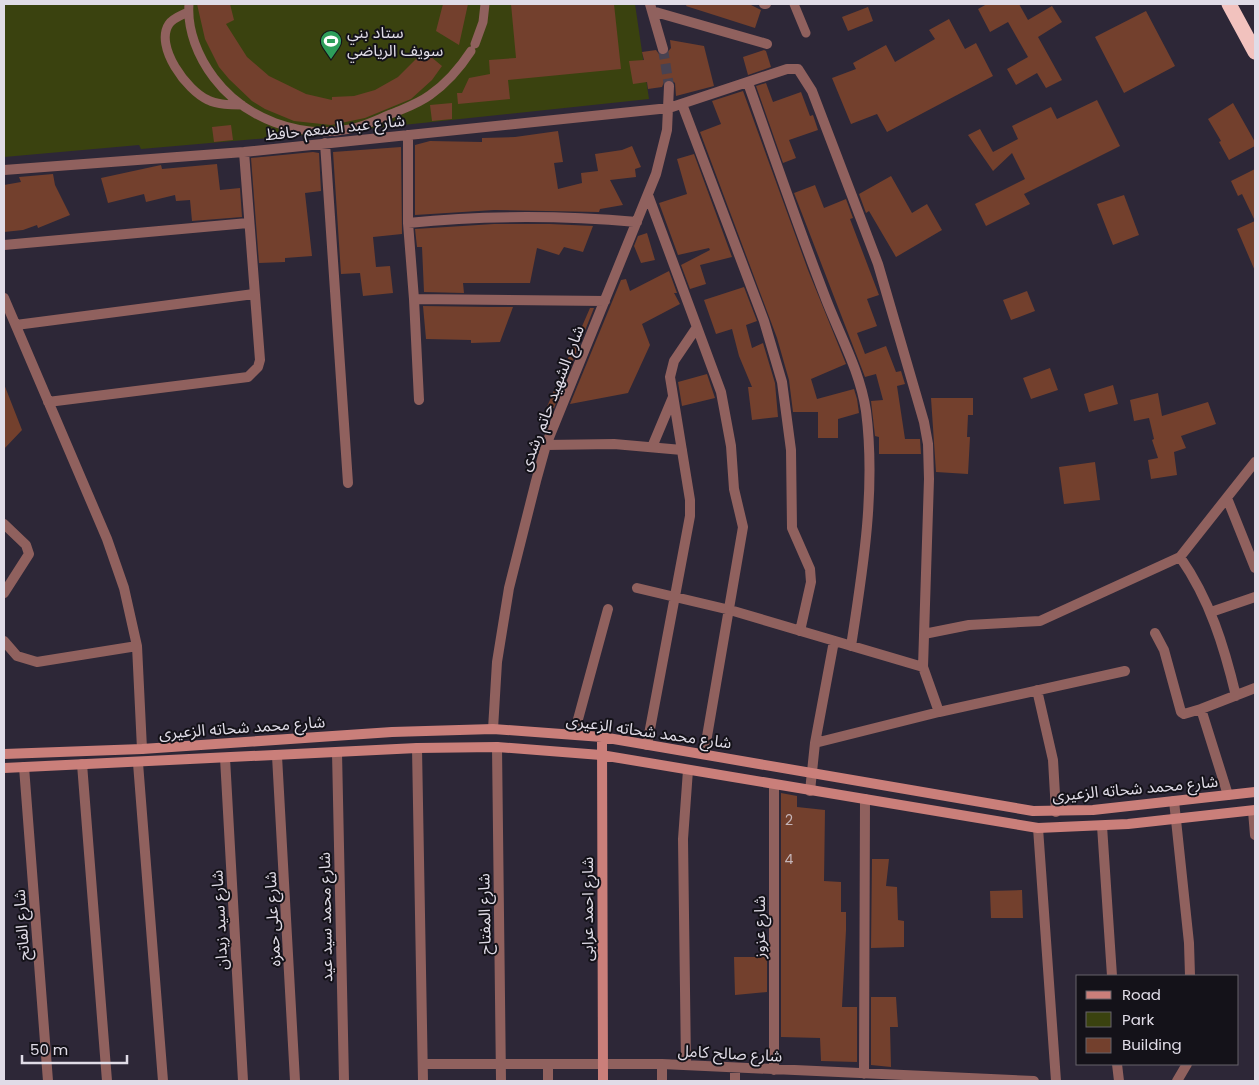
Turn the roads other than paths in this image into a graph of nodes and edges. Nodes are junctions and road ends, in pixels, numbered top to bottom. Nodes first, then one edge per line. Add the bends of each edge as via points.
1 (485, 4) edge
2 (794, 4) edge
3 (1229, 4) edge
4 (651, 7) edge
5 (188, 8) edge
6 (806, 33) dead end
7 (766, 44) dead end
8 (663, 49) tunnel mouth
9 (1255, 52) edge
10 (748, 83) junction
11 (669, 86) tunnel mouth
12 (682, 104) junction
13 (242, 105) junction
14 (669, 108) junction
15 (408, 135) junction
16 (326, 143) junction
17 (244, 152) junction
18 (4, 170) edge
19 (648, 195) junction
20 (637, 222) junction
21 (248, 223) junction
22 (408, 223) junction
23 (4, 245) edge
24 (254, 294) junction
25 (4, 298) edge
26 (414, 299) junction
27 (605, 301) junction
28 (16, 325) junction
29 (697, 327) junction
30 (673, 396) junction
31 (419, 400) dead end
32 (48, 402) junction
33 (546, 445) junction
34 (652, 447) junction
35 (682, 450) junction
36 (1255, 462) edge
37 (348, 483) dead end
38 (1227, 498) junction
39 (4, 524) edge
40 (1180, 557) junction
41 (1255, 568) edge
42 (637, 588) dead end
43 (4, 593) edge
44 (674, 597) junction
45 (1255, 597) edge
46 (608, 609) dead end
47 (730, 610) junction
48 (1211, 612) junction
49 (800, 630) junction
50 (1154, 633) dead end
51 (924, 634) junction
52 (4, 641) edge
53 (834, 641) junction
54 (137, 646) junction
55 (851, 646) junction
56 (923, 668) junction
57 (1125, 671) dead end
58 (1255, 688) edge
59 (1037, 690) junction
60 (1236, 696) junction
61 (1201, 709) junction
62 (938, 712) junction
63 (493, 729) junction
64 (424, 731) junction
65 (392, 732) junction
66 (574, 734) junction
67 (602, 737) junction
68 (815, 743) junction
69 (647, 745) junction
70 (497, 746) junction
71 (420, 748) junction
72 (142, 749) junction
73 (393, 749) junction
74 (337, 752) junction
75 (4, 754) edge
76 (704, 754) junction
77 (601, 755) junction
78 (277, 756) junction
79 (225, 758) junction
80 (138, 762) junction
81 (82, 764) junction
82 (24, 767) junction
83 (4, 768) edge
84 (688, 770) junction
85 (811, 772) junction
86 (774, 785) junction
87 (810, 791) junction
88 (1255, 792) edge
89 (1228, 795) junction
90 (865, 799) junction
91 (1174, 801) junction
92 (1254, 810) edge
93 (1056, 812) junction
94 (1177, 818) junction
95 (1102, 826) junction
96 (1038, 828) junction
97 (1255, 835) edge
98 (1112, 975) edge
99 (1190, 975) edge
100 (424, 1064) junction
101 (501, 1064) junction
102 (602, 1064) junction
103 (662, 1064) junction
104 (548, 1065) junction
105 (686, 1065) junction
106 (1117, 1065) edge
107 (1186, 1065) edge
108 (735, 1068) junction
109 (774, 1070) junction
110 (864, 1074) junction
111 (806, 1076) edge
112 (847, 1077) edge
113 (915, 1079) edge
114 (983, 1080) edge
115 (48, 1081) edge
116 (107, 1081) edge
117 (163, 1081) edge
118 (243, 1081) edge
119 (295, 1081) edge
120 (344, 1081) edge
121 (423, 1081) edge
122 (501, 1081) edge
123 (548, 1081) edge
124 (603, 1081) edge
125 (662, 1081) edge
126 (735, 1081) edge
127 (1034, 1081) edge
128 (1056, 1081) edge
129 (1119, 1081) edge
130 (1178, 1081) edge

1 - 13 lane via 483,22 473,48 452,75 429,96 380,120 349,129 301,130 270,120
2 - 6 lane
3 - 9 highway
4 - 7 street
4 - 8 street
5 - 13 lane via 201,58 218,84
5 - 13 lane via 167,28 168,48 179,75 208,101
10 - 12 street, شارع عبد المنعم حافظ
10 - 51 street, شارع عبد المنعم حافظ via 787,68 798,69 802,73 812,91 878,264 928,444
10 - 55 street via 866,410 866,543
11 - 14 street, شارع الشهيد حاتم رشدى
12 - 14 street, شارع عبد المنعم حافظ
12 - 49 street via 764,321 782,382 791,450 792,528 810,569
14 - 15 street, شارع عبد المنعم حافظ
14 - 19 street, شارع الشهيد حاتم رشدى via 663,153
15 - 16 street, شارع عبد المنعم حافظ
15 - 22 street
16 - 17 street, شارع عبد المنعم حافظ
16 - 37 street
17 - 18 street, شارع عبد المنعم حافظ
17 - 21 street
19 - 20 street, شارع الشهيد حاتم رشدى
19 - 29 street
20 - 22 street via 522,215
20 - 27 street, شارع الشهيد حاتم رشدى
21 - 23 street
21 - 24 street
22 - 26 street
24 - 28 street
24 - 32 street via 260,360 258,367 248,376
25 - 28 street
26 - 27 street
26 - 31 street
27 - 33 street, شارع الشهيد حاتم رشدى
28 - 32 street
29 - 30 street via 674,361 670,377
29 - 47 street via 721,392 731,446 734,489 742,517
30 - 34 street
30 - 35 street
32 - 54 street via 107,540 124,588
33 - 34 street
33 - 63 street, شارع الشهيد حاتم رشدى via 509,588 497,662
34 - 35 street
35 - 44 street via 690,516
36 - 38 street
38 - 40 street
38 - 41 street
39 - 43 street via 26,545 29,554
40 - 48 street via 1192,573
40 - 51 street via 1040,621 969,625
42 - 44 street
44 - 47 street
44 - 69 street
45 - 48 street
46 - 66 street
47 - 49 street
47 - 76 street
48 - 60 street via 1223,642
49 - 53 street
50 - 61 street via 1164,650 1181,712 1186,714
51 - 56 street, شارع عبد المنعم حافظ
52 - 54 street via 17,656 37,662
53 - 55 street
53 - 68 street
54 - 72 street
55 - 56 street
56 - 62 street
57 - 59 street
58 - 60 street
59 - 62 street
59 - 93 street via 1054,760
60 - 61 street
61 - 89 street
62 - 68 street
63 - 64 street, شارع محمد شحاته الزعيرى
63 - 66 street, شارع محمد شحاته الزعيرى
64 - 65 street, شارع محمد شحاته الزعيرى
64 - 71 street via 418,739
65 - 72 street, شارع محمد شحاته الزعيرى
65 - 73 street via 400,741
66 - 67 street, شارع محمد شحاته الزعيرى
67 - 69 street, شارع محمد شحاته الزعيرى
67 - 77 street, شارع احمد عرابى
68 - 85 street
69 - 76 street, شارع محمد شحاته الزعيرى
70 - 71 street, شارع محمد شحاته الزعيرى
70 - 77 street, شارع محمد شحاته الزعيرى
70 - 101 street, شارع المفتاح
71 - 73 street, شارع محمد شحاته الزعيرى
71 - 100 street
72 - 75 street, شارع محمد شحاته الزعيرى
73 - 74 street, شارع محمد شحاته الزعيرى
74 - 78 street, شارع محمد شحاته الزعيرى
74 - 120 street, شارع محمد سيد عيد
76 - 85 street, شارع محمد شحاته الزعيرى
77 - 84 street, شارع محمد شحاته الزعيرى
77 - 102 street, شارع احمد عرابى
78 - 79 street, شارع محمد شحاته الزعيرى
78 - 119 street, شارع على حمزه
79 - 80 street, شارع محمد شحاته الزعيرى
79 - 118 street, شارع سيد زيدان
80 - 81 street, شارع محمد شحاته الزعيرى
80 - 117 street
81 - 82 street, شارع محمد شحاته الزعيرى
81 - 116 street
82 - 83 street, شارع محمد شحاته الزعيرى
82 - 115 street, شارع الفاتح
84 - 86 street, شارع محمد شحاته الزعيرى
84 - 105 street via 683,839
85 - 87 street
85 - 93 street, شارع محمد شحاته الزعيرى via 1010,808
86 - 87 street, شارع محمد شحاته الزعيرى
86 - 109 street, شارع عزوز
87 - 90 street, شارع محمد شحاته الزعيرى
88 - 89 street, شارع محمد شحاته الزعيرى
89 - 91 street, شارع محمد شحاته الزعيرى
90 - 96 street, شارع محمد شحاته الزعيرى
90 - 110 street
91 - 93 street, شارع محمد شحاته الزعيرى
91 - 94 street
92 - 94 street, شارع محمد شحاته الزعيرى
92 - 97 street
94 - 95 street, شارع محمد شحاته الزعيرى
94 - 99 street
95 - 96 street, شارع محمد شحاته الزعيرى
95 - 98 street
96 - 128 street
100 - 101 street, شارع صالح كامل
100 - 121 street
101 - 104 street, شارع صالح كامل
101 - 122 street, شارع المفتاح
102 - 103 street, شارع صالح كامل
102 - 104 street, شارع صالح كامل
102 - 124 street, شارع احمد عرابى
103 - 105 street, شارع صالح كامل
103 - 125 street
104 - 123 street
105 - 108 street, شارع صالح كامل
106 - 129 street
107 - 130 street
108 - 109 street, شارع صالح كامل
108 - 126 street
109 - 111 street, شارع صالح كامل
110 - 112 street, شارع صالح كامل
110 - 113 street, شارع صالح كامل
111 - 112 street, شارع صالح كامل
113 - 114 street, شارع صالح كامل
114 - 127 street, شارع صالح كامل

